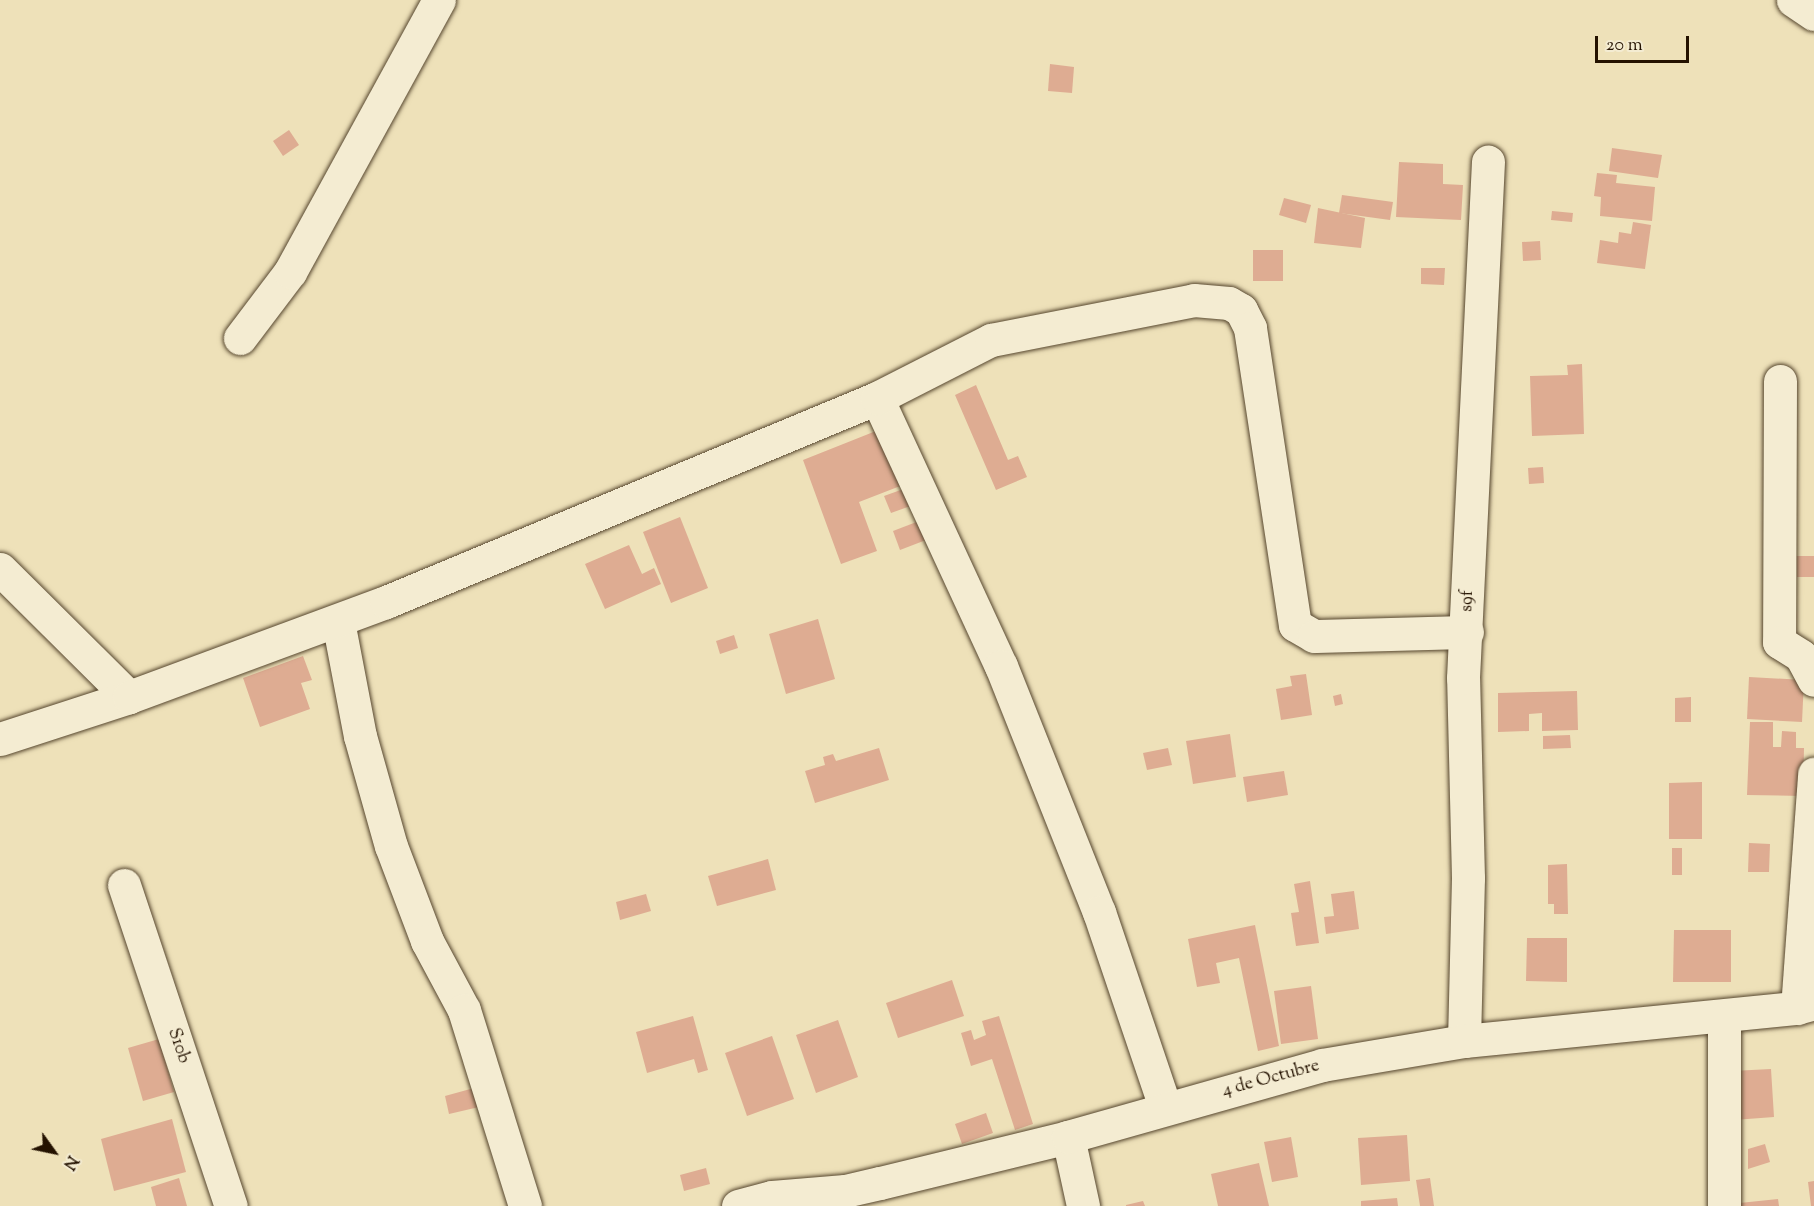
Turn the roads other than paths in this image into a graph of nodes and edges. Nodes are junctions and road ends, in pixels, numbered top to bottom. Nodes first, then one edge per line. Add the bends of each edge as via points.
1 (439, 0) edge
2 (1793, 0) edge
3 (1814, 14) edge
4 (1488, 162) dead end
5 (240, 338) dead end
6 (1780, 381) dead end
7 (877, 398) junction
8 (0, 569) edge
9 (338, 621) junction
10 (1467, 632) junction
11 (1814, 680) edge
12 (129, 697) junction
13 (0, 739) edge
14 (1814, 774) edge
15 (124, 885) dead end
16 (1805, 1006) edge
17 (1724, 1016) junction
18 (1464, 1041) junction
19 (1165, 1107) junction
20 (1068, 1137) junction
21 (878, 1195) edge
22 (231, 1206) edge
23 (525, 1206) edge
24 (738, 1206) edge
25 (1083, 1206) edge
26 (1724, 1206) edge

1 - 5 street via 290,272
2 - 3 street
4 - 10 street, s9f
6 - 11 street via 1779,642 1801,656
7 - 9 street
7 - 10 street via 991,340 1194,300 1229,303 1241,310 1250,328 1294,626 1314,636
7 - 19 street via 1006,677 1099,912
8 - 12 street
9 - 12 street
9 - 23 street via 360,736 391,846 427,941 464,1010
10 - 18 street, s9f via 1463,678 1468,879
12 - 13 street
14 - 16 street
15 - 22 street, S10b
16 - 17 street, 4 de Octubre
17 - 18 street, 4 de Octubre
17 - 26 street
18 - 19 street, 4 de Octubre via 1322,1065
19 - 20 street, 4 de Octubre
20 - 21 street, 4 de Octubre
20 - 25 street
21 - 24 street, 4 de Octubre via 845,1191 772,1197

